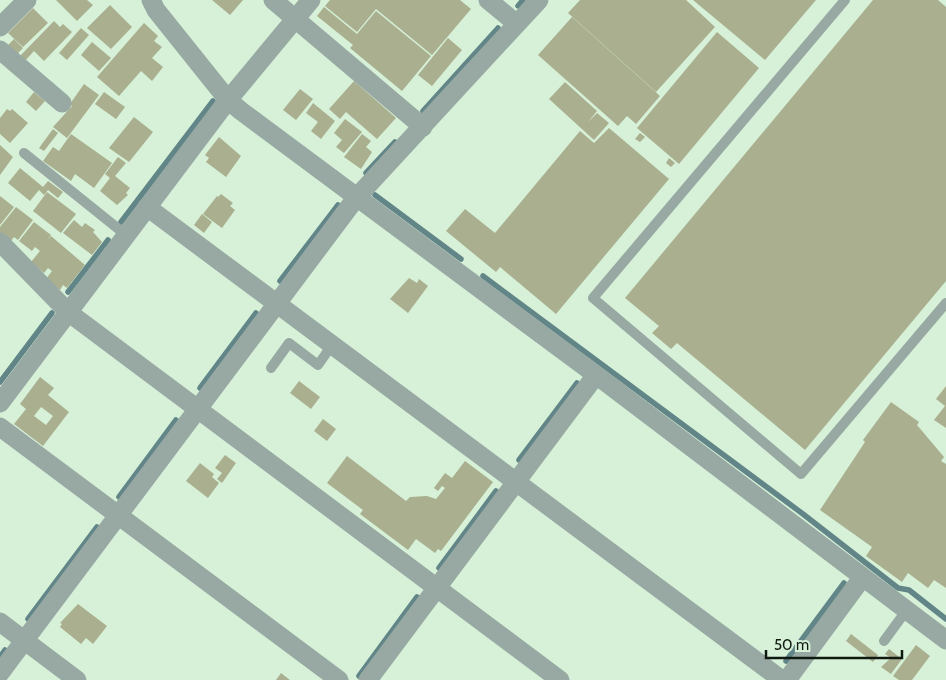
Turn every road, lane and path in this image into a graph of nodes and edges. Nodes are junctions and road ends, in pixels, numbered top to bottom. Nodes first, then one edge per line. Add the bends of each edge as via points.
1 (27, 0) edge
2 (151, 0) edge
3 (273, 0) edge
4 (311, 0) edge
5 (488, 0) edge
6 (539, 0) edge
7 (845, 0) edge
8 (296, 18) junction
9 (517, 24) junction
10 (0, 27) edge
11 (0, 50) edge
12 (228, 100) junction
13 (62, 103) dead end
14 (423, 127) junction
15 (24, 153) dead end
16 (356, 198) junction
17 (147, 207) junction
18 (126, 235) junction
19 (0, 242) edge
20 (946, 303) edge
21 (277, 304) junction
22 (68, 312) junction
23 (332, 345) junction
24 (271, 368) dead end
25 (596, 375) junction
26 (0, 403) edge
27 (198, 409) junction
28 (0, 427) edge
29 (516, 482) junction
30 (118, 515) junction
31 (862, 578) junction
32 (437, 588) junction
33 (906, 611) junction
34 (0, 622) edge
35 (24, 640) junction
36 (946, 640) edge
37 (884, 641) dead end
38 (0, 673) edge
39 (77, 680) edge
40 (338, 680) edge
41 (368, 680) edge
42 (560, 680) edge
43 (782, 680) edge
44 (787, 680) edge

1 - 10 street
2 - 12 street
3 - 8 street
4 - 8 street
5 - 9 street
6 - 9 street
7 - 20 lane via 593,298 802,474
8 - 12 street
8 - 14 street
9 - 14 street
11 - 13 street
12 - 16 street
12 - 17 street
14 - 16 street
15 - 18 lane
16 - 21 street
16 - 25 street
17 - 18 street
17 - 21 street
18 - 22 street
19 - 22 street
21 - 23 street
21 - 27 street
22 - 26 street
22 - 27 street
23 - 24 lane via 318,365 290,343
23 - 29 street
25 - 29 street
25 - 31 street
27 - 30 street
27 - 32 street
28 - 30 street
29 - 32 street
29 - 43 street
30 - 35 street
30 - 40 street
31 - 33 street
31 - 44 street
32 - 41 street
32 - 42 street
33 - 36 street
33 - 37 lane
34 - 35 street
35 - 38 street
35 - 39 street

